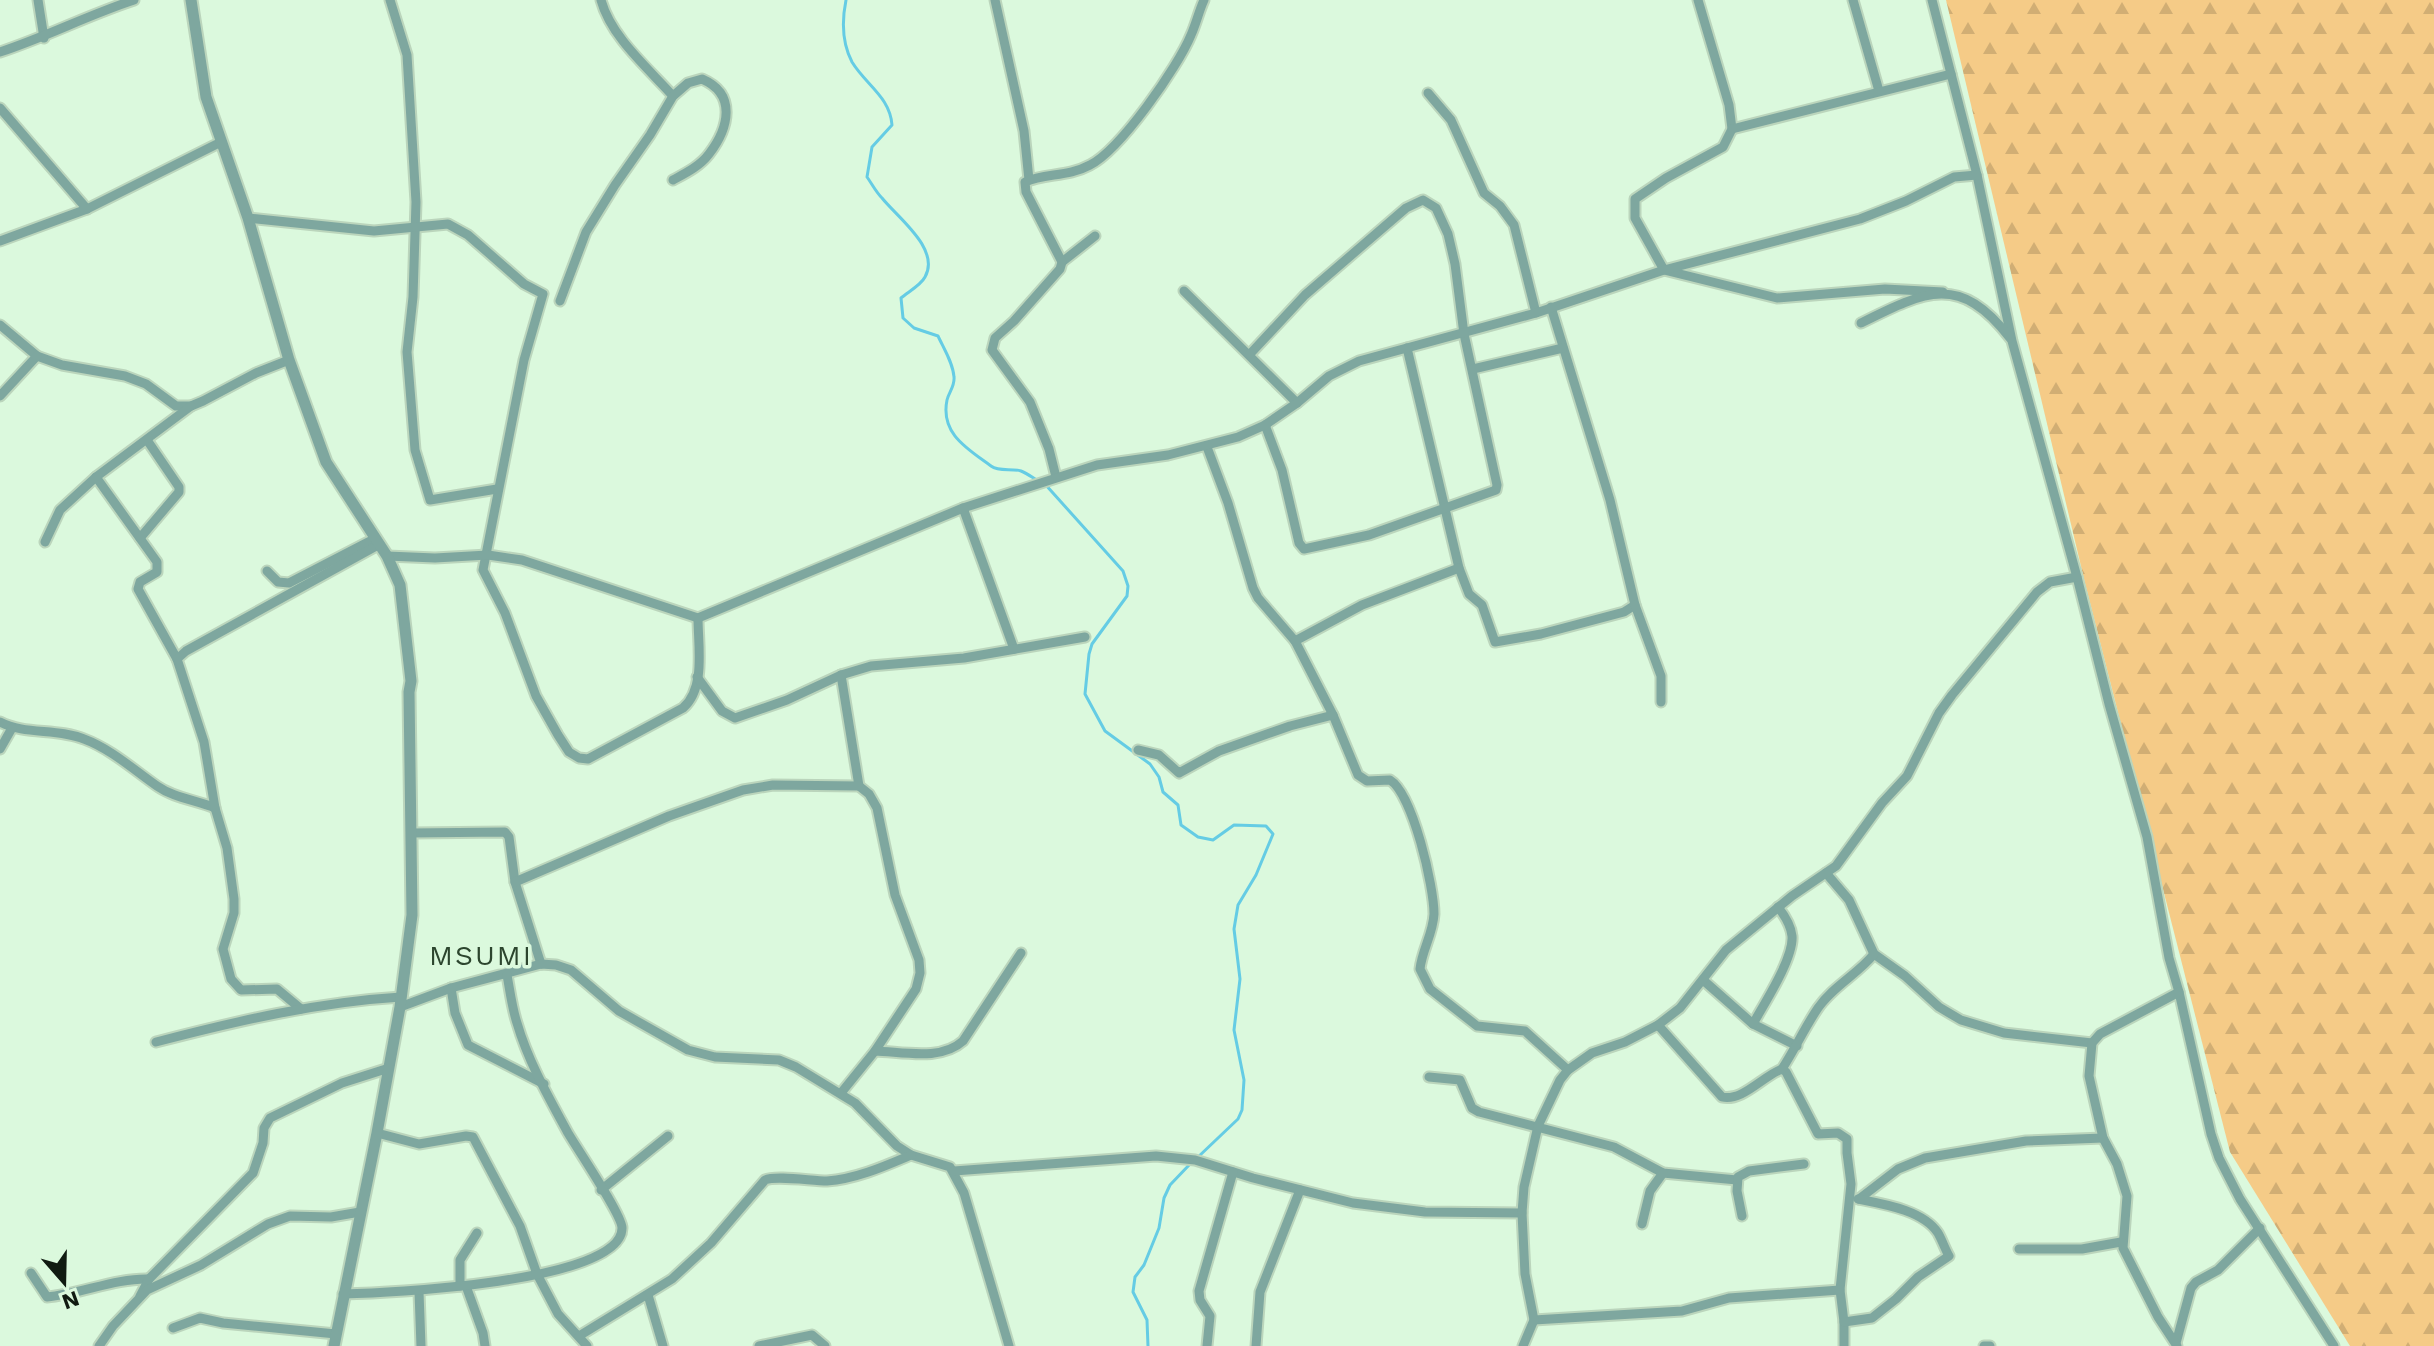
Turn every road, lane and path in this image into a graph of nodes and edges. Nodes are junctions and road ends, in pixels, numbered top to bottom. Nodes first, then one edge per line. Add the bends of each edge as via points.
1 (38, 0) edge
2 (134, 0) edge
3 (191, 0) edge
4 (390, 0) edge
5 (601, 0) edge
6 (995, 0) edge
7 (1204, 0) edge
8 (1698, 0) edge
9 (1853, 0) edge
10 (1932, 0) edge
11 (44, 38) junction
12 (0, 52) edge
13 (1951, 74) junction
14 (1879, 91) junction
15 (1428, 93) dead end
16 (673, 96) junction
17 (0, 108) edge
18 (1732, 129) junction
19 (221, 142) junction
20 (1977, 175) junction
21 (673, 180) dead end
22 (1029, 180) junction
23 (87, 209) junction
24 (248, 218) junction
25 (415, 228) junction
26 (1095, 236) dead end
27 (0, 241) edge
28 (1062, 262) junction
29 (1664, 270) junction
30 (1184, 291) dead end
31 (1943, 292) junction
32 (560, 301) dead end
33 (1551, 307) junction
34 (1536, 313) junction
35 (1861, 323) dead end
36 (0, 325) edge
37 (1464, 334) junction
38 (2012, 341) junction
39 (1407, 348) junction
40 (1563, 348) junction
41 (1250, 354) junction
42 (37, 356) junction
43 (289, 360) junction
44 (1473, 369) junction
45 (0, 396) edge
46 (1297, 403) junction
47 (191, 406) junction
48 (1265, 425) junction
49 (147, 440) junction
50 (1207, 447) junction
51 (96, 477) junction
52 (1054, 478) junction
53 (497, 489) junction
54 (963, 508) junction
55 (1443, 508) junction
56 (140, 538) junction
57 (45, 542) dead end
58 (376, 542) junction
59 (488, 555) junction
60 (387, 556) junction
61 (1459, 568) junction
62 (267, 571) dead end
63 (2077, 577) junction
64 (1635, 605) junction
65 (698, 618) junction
66 (1085, 637) dead end
67 (1295, 641) junction
68 (1014, 649) junction
69 (177, 659) junction
70 (841, 675) junction
71 (697, 677) junction
72 (1661, 702) dead end
73 (1333, 715) junction
74 (0, 722) edge
75 (12, 728) junction
76 (0, 749) edge
77 (1138, 750) dead end
78 (859, 786) junction
79 (215, 808) junction
80 (411, 833) junction
81 (1826, 873) junction
82 (515, 882) junction
83 (1778, 907) junction
84 (1021, 953) dead end
85 (1874, 954) junction
86 (541, 964) junction
87 (507, 975) junction
88 (1703, 980) junction
89 (451, 988) junction
90 (2179, 992) junction
91 (401, 1002) junction
92 (301, 1009) junction
93 (1753, 1024) junction
94 (1658, 1025) junction
95 (156, 1042) dead end
96 (2092, 1043) junction
97 (1797, 1046) junction
98 (875, 1051) junction
99 (389, 1068) junction
100 (1782, 1069) junction
101 (1568, 1070) junction
102 (1429, 1077) dead end
103 (544, 1084) junction
104 (841, 1093) junction
105 (1538, 1126) junction
106 (377, 1133) junction
107 (668, 1136) dead end
108 (2103, 1138) junction
109 (911, 1155) junction
110 (1804, 1164) dead end
111 (954, 1171) junction
112 (1233, 1172) junction
113 (1663, 1173) junction
114 (1737, 1180) junction
115 (601, 1190) junction
116 (1300, 1190) junction
117 (1855, 1198) junction
118 (360, 1212) junction
119 (1522, 1213) junction
120 (1742, 1216) dead end
121 (1642, 1224) dead end
122 (2260, 1228) junction
123 (477, 1233) dead end
124 (2121, 1242) junction
125 (2019, 1249) dead end
126 (31, 1273) dead end
127 (537, 1274) junction
128 (149, 1279) junction
129 (463, 1286) junction
130 (1840, 1290) junction
131 (419, 1292) junction
132 (343, 1294) junction
133 (648, 1295) junction
134 (140, 1296) junction
135 (1534, 1320) junction
136 (1844, 1322) junction
137 (173, 1328) dead end
138 (579, 1336) junction
139 (335, 1340) edge
140 (2177, 1344) edge
141 (99, 1346) edge
142 (421, 1346) edge
143 (485, 1346) edge
144 (587, 1346) edge
145 (663, 1346) edge
146 (759, 1346) edge
147 (825, 1346) edge
148 (1009, 1346) edge
149 (1207, 1346) edge
150 (1256, 1346) edge
151 (1523, 1346) edge
152 (1844, 1346) edge
153 (1984, 1346) edge
154 (1990, 1346) edge
155 (2334, 1346) edge

1 - 11 street
2 - 11 street
3 - 19 street via 206,97
4 - 25 street via 407,55
5 - 16 street via 629,48
6 - 22 street via 1024,131
7 - 22 street via 1178,61 1108,152 1069,174
8 - 18 street
9 - 14 street
10 - 13 street
11 - 12 street
13 - 14 street
13 - 20 street
14 - 18 street
15 - 34 street via 1451,120 1484,193 1514,225
16 - 21 street via 702,79 715,85 726,102 726,122 709,154
16 - 32 street via 586,232
17 - 23 street
18 - 29 street via 1723,147 1635,199 1635,218
19 - 23 street
19 - 24 street
20 - 29 street via 1954,177 1860,219
20 - 38 street
22 - 28 street via 1023,186
23 - 27 street
24 - 25 street via 374,231
24 - 43 street
25 - 53 street via 407,352 415,450 429,498
25 - 53 street via 448,224 543,294
26 - 28 street
28 - 52 street via 992,344 995,356 1030,402
29 - 31 street via 1777,298 1885,289
29 - 33 street
30 - 41 street
31 - 35 street
31 - 38 street via 1977,305
33 - 34 street
33 - 40 street
34 - 37 street
36 - 42 street
37 - 39 street
37 - 41 street via 1448,234 1436,208 1423,200 1406,208 1328,275
37 - 44 street
38 - 63 street
39 - 46 street via 1341,368
39 - 55 street
40 - 44 street
40 - 64 street via 1610,500
41 - 46 street
42 - 45 street
42 - 47 street via 125,376 176,406
43 - 47 street
43 - 58 street via 326,462
44 - 55 street via 1496,490
46 - 48 street
47 - 49 street
48 - 50 street
48 - 55 street via 1304,549 1369,535
49 - 51 street
49 - 56 street via 179,492
50 - 52 street via 1097,465
50 - 67 street via 1253,588
51 - 56 street
51 - 57 street via 60,510
52 - 54 street
53 - 59 street
54 - 65 street
54 - 68 street
55 - 61 street
56 - 69 street via 159,567 138,589
58 - 60 street
58 - 62 street via 289,583 278,582
58 - 69 street
59 - 60 street
59 - 65 street via 522,560
59 - 71 street via 483,570 536,696 569,752 579,758 599,754 683,708 697,690
60 - 80 street via 400,585 411,681
61 - 64 street via 1497,643
61 - 67 street via 1386,594
63 - 81 street via 2050,582 2037,592 1939,713 1907,776
63 - 90 street via 2147,837
64 - 72 street via 1661,676
65 - 71 street
66 - 68 street
67 - 73 street
68 - 70 street via 871,666
69 - 79 street via 204,742
70 - 71 street via 735,718 722,711
70 - 78 street
73 - 77 street via 1219,751 1179,773 1159,755
73 - 101 street via 1358,775 1395,782 1419,834 1433,893 1433,927 1420,969 1430,989 1477,1026 1525,1031
74 - 75 street
75 - 76 street
75 - 79 street via 84,738 168,792
78 - 82 street via 743,790
78 - 98 street via 877,808 895,895 920,973 916,989
79 - 92 street via 234,899 223,949 231,979 241,990 270,987 283,992
80 - 82 street via 505,832
80 - 91 street via 412,915
81 - 83 street
81 - 85 street via 1849,900
82 - 86 street
83 - 88 street via 1726,950
83 - 93 street via 1793,939
84 - 98 street via 953,1050
85 - 96 street via 1961,1020 2004,1033
85 - 97 street via 1817,1008
86 - 87 street
86 - 104 street via 571,970 619,1011 688,1050 715,1057 779,1060
87 - 89 street
87 - 103 street via 521,1035
88 - 93 street
88 - 94 street
89 - 91 street
89 - 103 street via 468,1045
90 - 96 street
90 - 122 street via 2211,1134 2230,1181
91 - 92 street via 369,999
91 - 99 street
92 - 95 street
93 - 97 street
94 - 100 street via 1722,1097 1737,1096
94 - 101 street via 1592,1053
96 - 108 street via 2089,1076
97 - 100 street
98 - 104 street
99 - 106 street
99 - 128 street via 342,1083 270,1118 253,1173
100 - 117 street via 1818,1134 1838,1133 1847,1139
101 - 105 street
102 - 105 street via 1460,1080 1475,1111
103 - 115 street
104 - 109 street
105 - 113 street via 1614,1147
105 - 119 street
106 - 118 street
106 - 127 street via 419,1144 473,1137 520,1226
107 - 115 street
108 - 117 street via 2026,1141 1925,1158
108 - 124 street via 2127,1196
109 - 111 street
109 - 133 street via 842,1179 765,1180 711,1243
110 - 114 street via 1749,1171
111 - 112 street via 1156,1156 1195,1160
111 - 148 street
112 - 116 street
112 - 149 street via 1199,1291 1210,1316
113 - 114 street
113 - 121 street via 1650,1191
114 - 120 street
115 - 127 street via 618,1213 621,1236 586,1260
116 - 119 street via 1425,1212
116 - 150 street via 1260,1292
117 - 130 street
117 - 136 street via 1920,1219 1935,1229 1949,1256 1872,1318
118 - 132 street
118 - 134 street via 279,1219
119 - 135 street
122 - 140 street via 2218,1270 2191,1288
122 - 155 street
123 - 129 street via 460,1260
124 - 125 street via 2082,1249
124 - 140 street
126 - 128 street via 47,1297
127 - 129 street
127 - 138 street via 558,1314
128 - 134 street
129 - 131 street
129 - 143 street
130 - 135 street via 1729,1298 1682,1311
130 - 136 street
131 - 132 street
131 - 142 street
132 - 139 street
133 - 138 street
133 - 145 street
134 - 141 street
135 - 151 street
136 - 152 street
137 - 139 street via 200,1318
138 - 144 street
146 - 147 street via 812,1335
153 - 154 street

